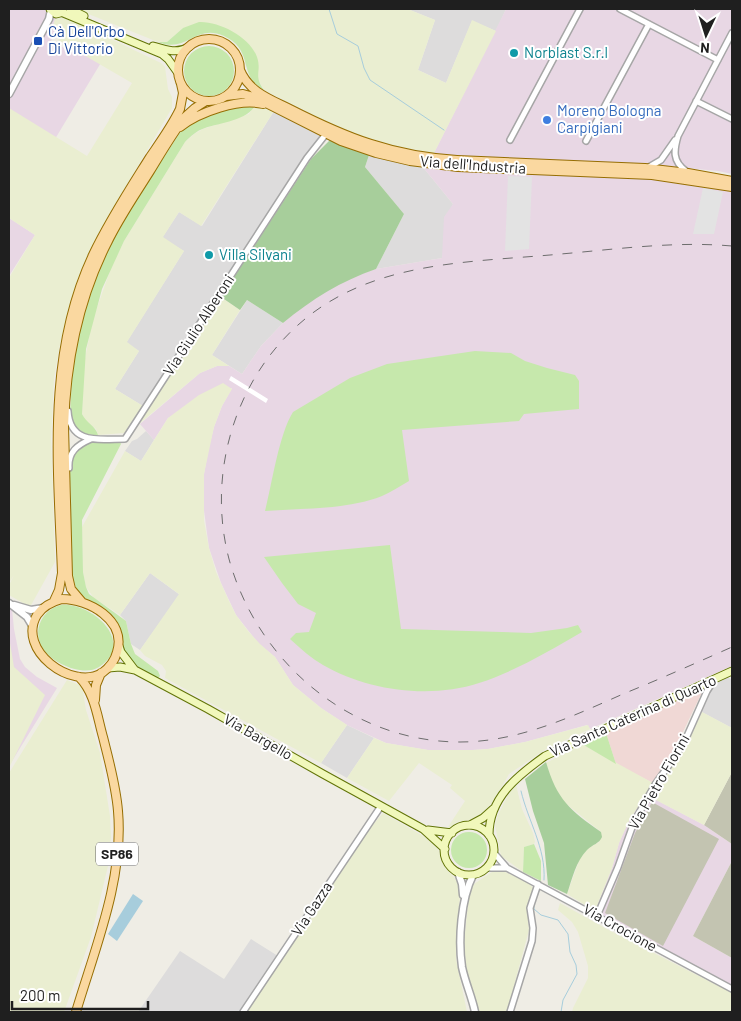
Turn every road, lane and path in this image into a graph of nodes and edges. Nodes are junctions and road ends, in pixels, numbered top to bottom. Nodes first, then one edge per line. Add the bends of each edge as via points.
1 (70, 9) edge
2 (580, 9) edge
3 (620, 9) edge
4 (56, 11) edge
5 (649, 24) junction
6 (732, 33) edge
7 (189, 46) junction
8 (718, 60) junction
9 (240, 70) junction
10 (178, 73) junction
11 (181, 84) junction
12 (9, 94) edge
13 (226, 96) junction
14 (206, 101) junction
15 (696, 101) junction
16 (272, 107) junction
17 (732, 119) edge
18 (176, 130) junction
19 (326, 134) junction
20 (678, 136) junction
21 (510, 140) dead end
22 (586, 141) dead end
23 (674, 150) junction
24 (666, 155) junction
25 (645, 168) junction
26 (667, 172) junction
27 (688, 173) junction
28 (732, 181) edge
29 (732, 187) edge
30 (69, 361) junction
31 (91, 439) junction
32 (66, 513) junction
33 (54, 601) junction
34 (82, 602) junction
35 (10, 604) edge
36 (43, 608) junction
37 (33, 627) junction
38 (119, 646) junction
39 (108, 668) junction
40 (135, 670) junction
41 (732, 671) edge
42 (101, 674) junction
43 (79, 677) junction
44 (715, 679) junction
45 (94, 702) junction
46 (381, 806) junction
47 (495, 807) junction
48 (470, 826) junction
49 (423, 829) junction
50 (452, 832) junction
51 (489, 835) junction
52 (444, 849) junction
53 (494, 853) junction
54 (487, 868) junction
55 (507, 868) junction
56 (458, 872) junction
57 (473, 875) junction
58 (538, 884) junction
59 (464, 904) junction
60 (597, 916) junction
61 (732, 989) edge
62 (76, 1010) edge
63 (243, 1012) edge
64 (475, 1012) edge
65 (510, 1012) edge

1 - 7 main road via 157,47 175,51
2 - 21 street
3 - 5 street
4 - 10 main road via 162,54
4 - 12 street
5 - 8 street
5 - 22 street
6 - 8 street
7 - 9 main road via 210,39 225,44 236,55
7 - 10 main road via 180,58
8 - 15 street
9 - 13 main road via 237,85
9 - 25 main road, Via dell'Industria via 249,85 262,95 341,134 396,152 458,160
10 - 11 main road
11 - 14 main road via 188,94
11 - 33 main road via 180,108 100,241 70,321 58,404 62,573
13 - 14 main road
13 - 16 main road, Via dell'Industria via 249,95
14 - 18 main road via 189,112
15 - 17 street
15 - 20 street
16 - 18 main road via 240,103 199,116
16 - 19 main road, Via dell'Industria
18 - 30 main road via 106,244 83,302
19 - 26 main road, Via dell'Industria via 376,153 426,164
19 - 31 street, Via Giulio Alberoni via 302,165 125,439
20 - 23 street
20 - 24 street
23 - 26 street
23 - 27 street via 679,166
24 - 25 street via 657,164
24 - 26 street
25 - 26 main road, Via dell'Industria
26 - 27 main road, Via dell'Industria
26 - 29 main road, Via dell'Industria
27 - 28 main road, Via dell'Industria
30 - 31 street via 68,420 76,432
30 - 32 main road via 64,426
31 - 32 street via 80,444 70,456 70,505
32 - 34 main road via 68,576 71,589
33 - 34 main road via 70,599
33 - 36 main road
34 - 38 main road via 108,618 116,629
35 - 36 street via 31,610
35 - 37 street via 27,617
36 - 37 main road
37 - 43 main road via 32,640 41,655 56,668
38 - 39 main road
38 - 40 main road, Via Bargello
39 - 40 main road, Via Bargello
39 - 42 main road
40 - 46 main road, Via Bargello
41 - 44 main road, Via Santa Caterina di Quarto
42 - 43 main road
42 - 45 main road, SP86
43 - 45 main road, SP86
44 - 47 main road, Via Santa Caterina di Quarto via 545,756 507,787
44 - 60 street, Via Pietro Fiorini via 680,748 634,822
45 - 62 main road, SP86 via 116,792 118,847 112,890
46 - 49 main road
46 - 63 street, Via Gazza
47 - 48 main road, Via Santa Caterina di Quarto
47 - 51 main road, Via Santa Caterina di Quarto via 490,818
48 - 50 main road
48 - 51 main road
49 - 50 main road
49 - 52 main road
50 - 52 main road
51 - 53 main road
52 - 56 main road via 448,862
53 - 54 main road
53 - 55 street, Via Crocione
54 - 55 street, Via Crocione
54 - 57 main road
55 - 58 street, Via Crocione
56 - 57 main road
56 - 59 street
57 - 59 street
58 - 60 street, Via Crocione
58 - 65 street via 530,908 532,941
59 - 64 street via 460,942 462,966
60 - 61 street, Via Crocione

